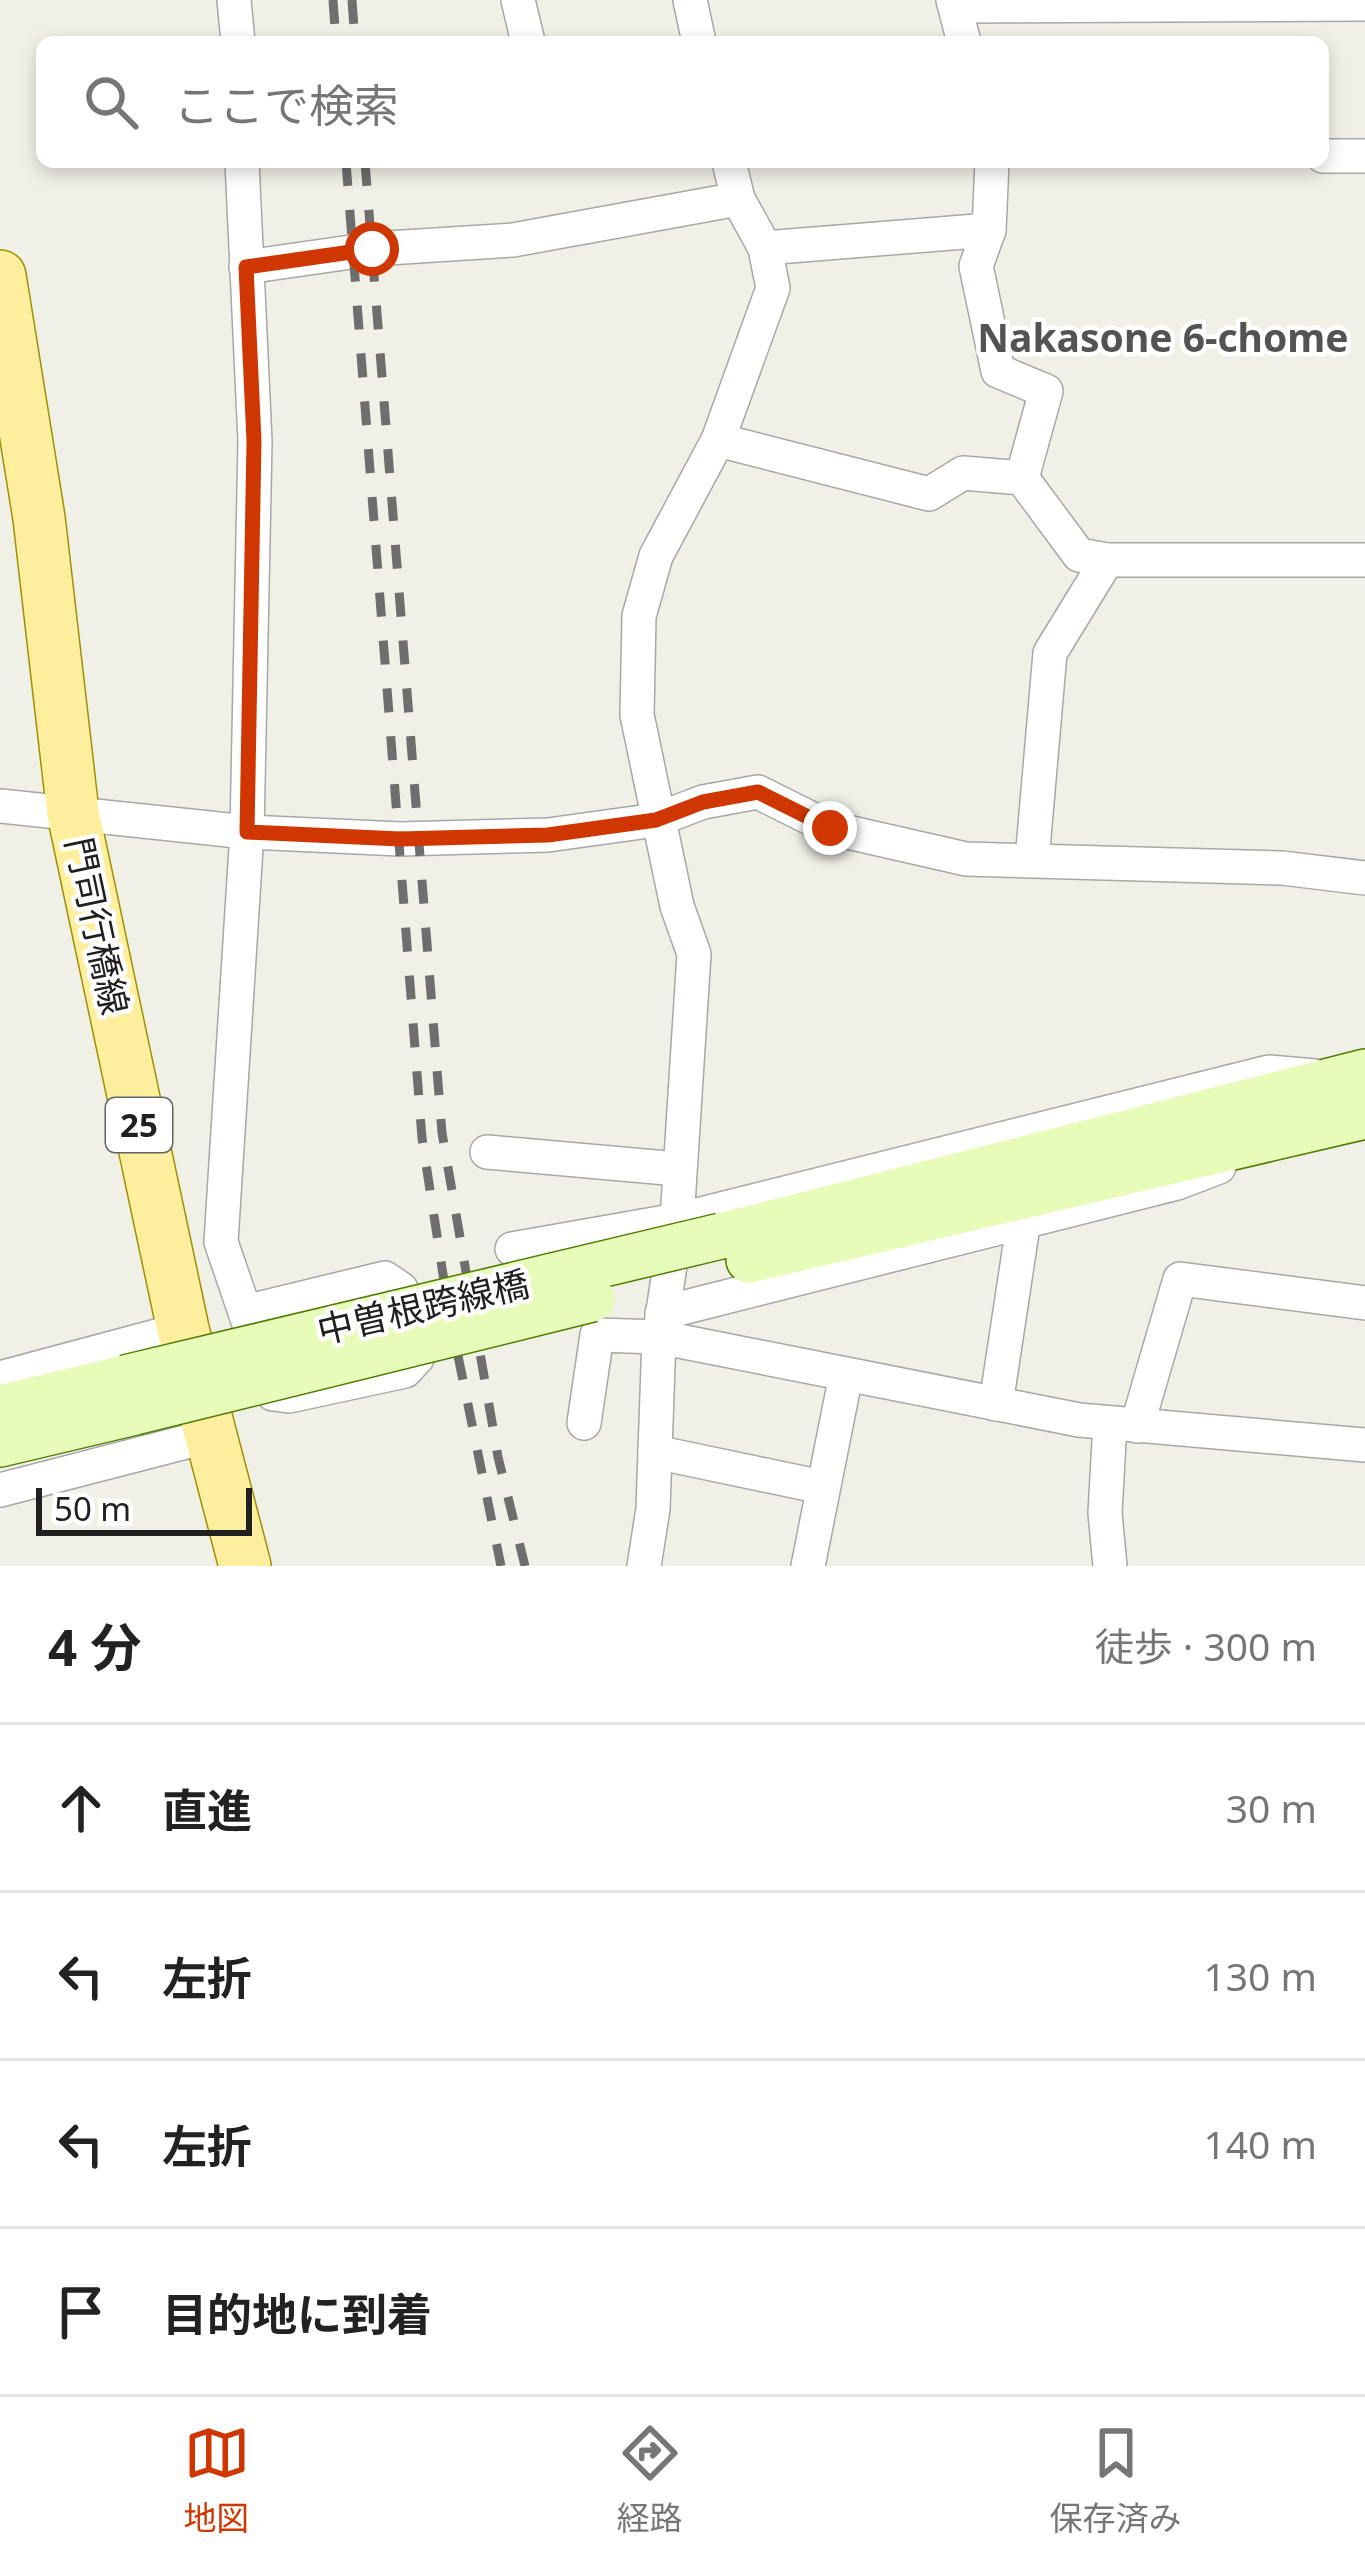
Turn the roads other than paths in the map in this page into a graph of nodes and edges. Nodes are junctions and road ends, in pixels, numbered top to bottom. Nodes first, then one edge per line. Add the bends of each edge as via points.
1 (234, 0) edge
2 (518, 0) edge
3 (690, 0) edge
4 (954, 3) edge
5 (1365, 4) edge
6 (237, 36) edge
7 (527, 36) edge
8 (698, 36) edge
9 (962, 36) edge
10 (1329, 156) edge
11 (1365, 156) edge
12 (242, 168) edge
13 (730, 168) edge
14 (992, 168) edge
15 (738, 199) junction
16 (989, 230) junction
17 (765, 248) junction
18 (246, 267) junction
19 (0, 276) edge
20 (718, 440) junction
21 (1022, 478) junction
22 (1107, 560) junction
23 (1365, 560) edge
24 (0, 806) edge
25 (73, 813) junction
26 (656, 820) junction
27 (247, 832) junction
28 (1032, 860) junction
29 (1365, 878) edge
30 (1353, 1075) edge
31 (1349, 1120) edge
32 (487, 1152) dead end
33 (678, 1169) junction
34 (1024, 1219) junction
35 (677, 1220) junction
36 (512, 1249) dead end
37 (725, 1250) junction
38 (1365, 1303) edge
39 (245, 1312) junction
40 (660, 1325) junction
41 (183, 1329) junction
42 (846, 1375) junction
43 (0, 1378) edge
44 (130, 1395) junction
45 (996, 1404) junction
46 (0, 1408) edge
47 (584, 1423) dead end
48 (1123, 1425) junction
49 (209, 1436) junction
50 (0, 1444) edge
51 (1365, 1445) edge
52 (655, 1452) junction
53 (822, 1486) junction
54 (0, 1490) edge
55 (245, 1566) edge
56 (644, 1566) edge
57 (808, 1566) edge
58 (1110, 1566) edge

1 - 6 street
2 - 7 street
3 - 8 street
4 - 5 street
4 - 9 street
10 - 11 street
12 - 18 street
13 - 15 street
14 - 16 street
15 - 17 street
15 - 18 street via 513,240
16 - 17 street
16 - 21 street via 976,266 998,371 1046,392
17 - 20 street via 773,288
18 - 27 street via 254,441
19 - 25 main road, 門司行橋線 / 25 via 39,518
20 - 21 street via 928,494 963,473
20 - 26 street via 656,556 639,616 638,716
21 - 22 street via 1079,555
22 - 23 street
22 - 28 street via 1050,653
24 - 25 street
25 - 27 street
25 - 41 main road, 門司行橋線 / 25
26 - 27 street via 548,835
26 - 28 street via 758,792 853,835 966,860
26 - 33 street via 694,954
27 - 39 street via 221,1242
28 - 29 street
30 - 35 street via 1269,1072
30 - 37 street
31 - 34 street via 1177,1183
31 - 37 street
32 - 33 street
33 - 35 street
34 - 40 street
34 - 45 street
35 - 36 street
35 - 40 street
37 - 44 street, 中曽根跨線橋, bridge
38 - 48 street via 1180,1279
39 - 39 street via 273,1394 405,1371 417,1358 401,1289 385,1278
40 - 42 street
40 - 47 street via 597,1335
40 - 52 street
41 - 43 street
41 - 49 main road, 門司行橋線 / 25
42 - 45 street
42 - 53 street
44 - 46 street
44 - 50 street
45 - 48 street
48 - 51 street
48 - 58 street via 1105,1513
49 - 54 street
49 - 55 main road, 門司行橋線 / 25
52 - 53 street
52 - 56 street
53 - 57 street

